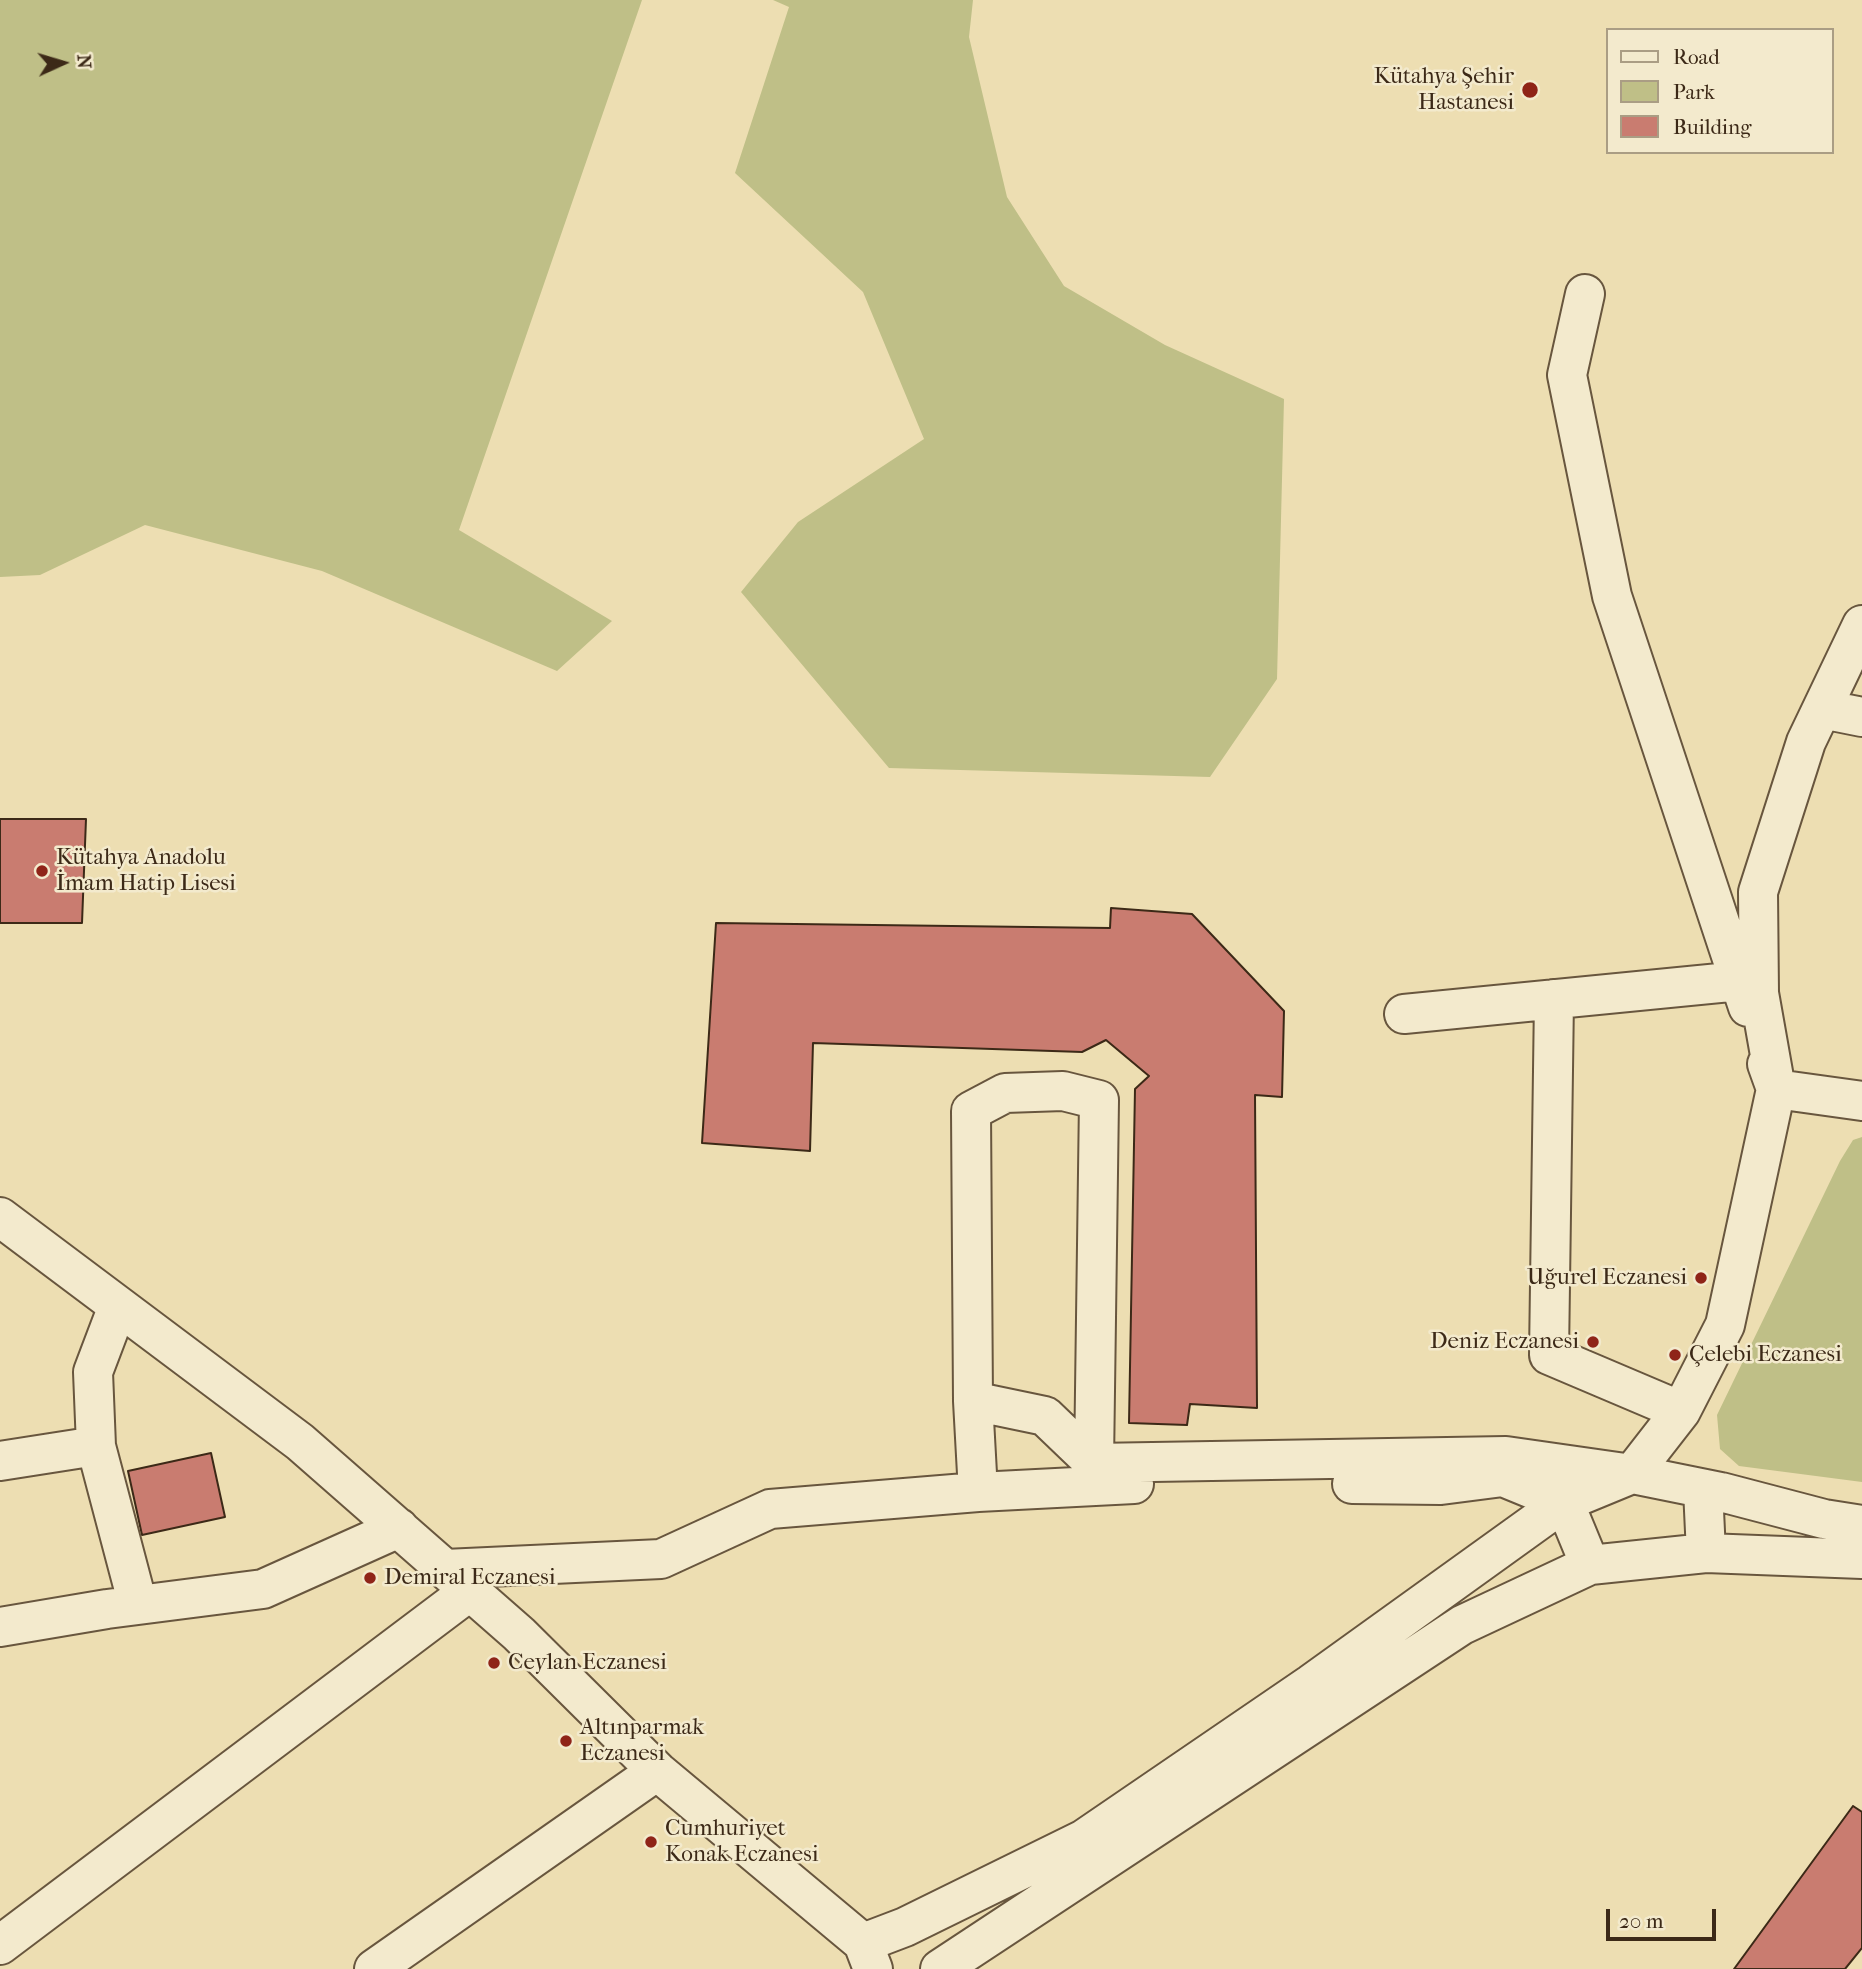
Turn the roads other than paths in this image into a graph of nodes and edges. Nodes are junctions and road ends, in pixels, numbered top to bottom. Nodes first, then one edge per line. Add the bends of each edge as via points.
1 (1585, 294) dead end
2 (1862, 625) edge
3 (1822, 709) junction
4 (1862, 717) edge
5 (1740, 981) junction
6 (1554, 999) junction
7 (1404, 1014) dead end
8 (1776, 1089) junction
9 (1862, 1101) edge
10 (0, 1217) edge
11 (118, 1306) junction
12 (973, 1401) junction
13 (1681, 1411) junction
14 (96, 1446) junction
15 (0, 1461) edge
16 (1093, 1474) junction
17 (1632, 1474) junction
18 (1703, 1489) junction
19 (978, 1492) junction
20 (1564, 1502) junction
21 (1862, 1525) edge
22 (399, 1528) junction
23 (1706, 1553) junction
24 (1862, 1559) edge
25 (1590, 1565) junction
26 (457, 1580) junction
27 (138, 1605) junction
28 (0, 1627) edge
29 (657, 1771) junction
30 (0, 1945) edge
31 (868, 1956) edge
32 (0, 1962) edge
33 (4, 1969) edge
34 (374, 1969) edge
35 (940, 1969) edge

1 - 5 street via 1567,375 1612,596
2 - 3 street
3 - 4 street
3 - 8 street via 1806,743 1758,892 1759,993
5 - 6 street
5 - 8 street
6 - 7 street
6 - 13 street via 1549,1355
8 - 9 street
8 - 13 street via 1725,1325
10 - 11 street
11 - 14 street via 93,1372
11 - 22 street via 300,1442
12 - 16 street via 1045,1416
12 - 16 street via 971,1111 1005,1093 1063,1091 1099,1100
12 - 19 street
13 - 17 street
14 - 15 street
14 - 27 street
16 - 17 street via 1506,1456
16 - 19 street
16 - 20 street via 1165,1483 1441,1485 1503,1477
17 - 18 street
17 - 20 street
18 - 21 street
18 - 23 street
19 - 26 street via 770,1509 661,1559
20 - 25 street
20 - 31 street via 1311,1684 1084,1839 905,1927
22 - 26 street
22 - 27 street via 263,1589
23 - 24 street
23 - 25 street
25 - 35 street via 1462,1625
26 - 29 street via 519,1634
26 - 30 street
27 - 28 street
29 - 31 street
29 - 34 street
32 - 33 street

